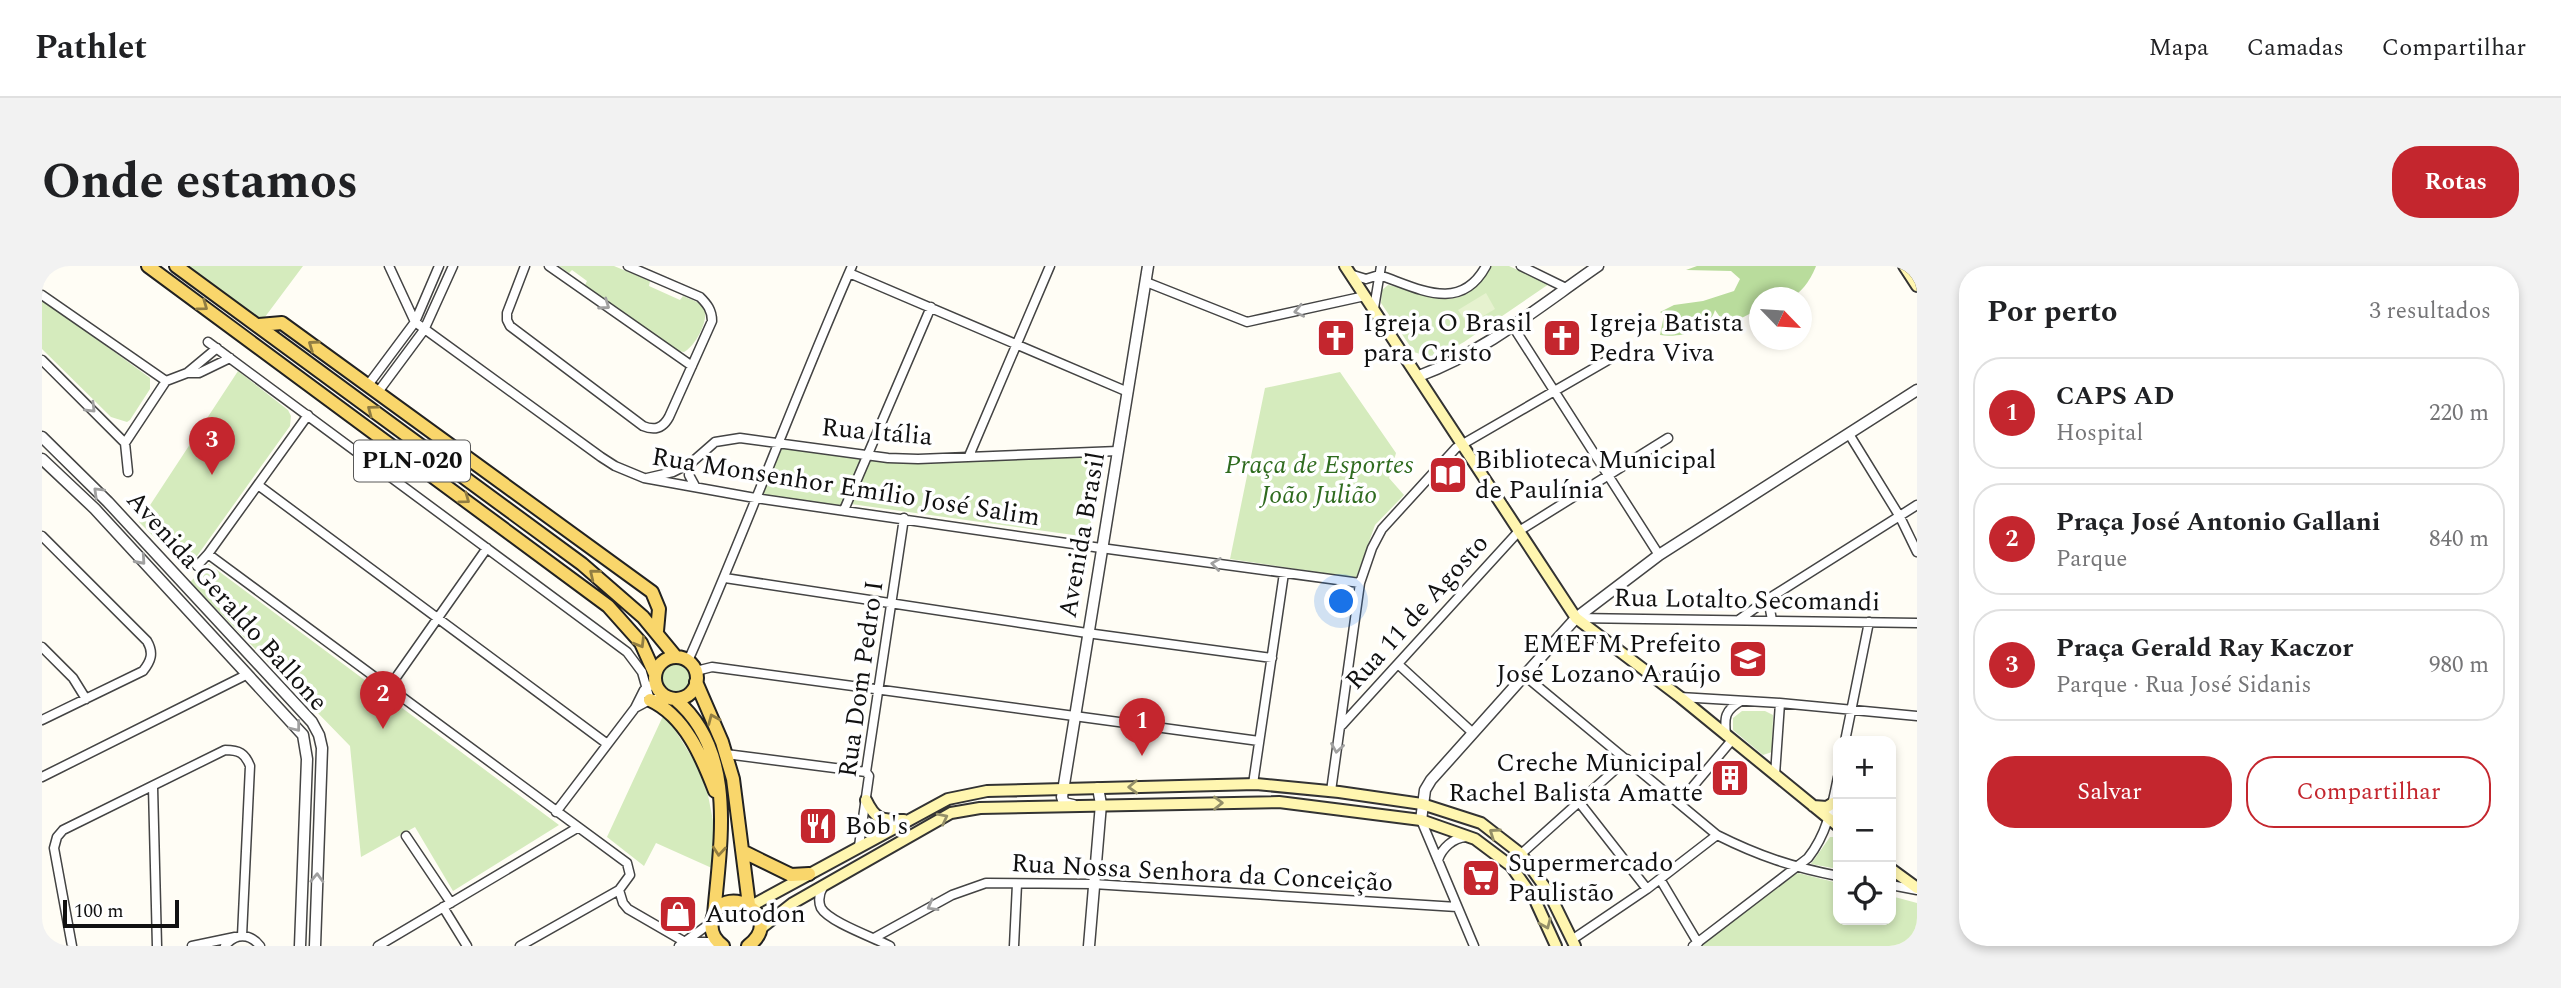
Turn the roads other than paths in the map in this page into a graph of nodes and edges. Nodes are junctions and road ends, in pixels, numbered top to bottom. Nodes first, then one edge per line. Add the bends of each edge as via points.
1 (148, 266) edge
2 (177, 266) edge
3 (389, 266) edge
4 (439, 266) edge
5 (453, 266) edge
6 (526, 266) edge
7 (549, 266) edge
8 (628, 266) edge
9 (1050, 266) edge
10 (1148, 266) edge
11 (1486, 266) edge
12 (1521, 266) edge
13 (1598, 266) edge
14 (1905, 266) edge
15 (851, 269) edge
16 (1348, 270) edge
17 (1380, 270) edge
18 (1146, 282) junction
19 (1917, 286) edge
20 (1566, 288) junction
21 (42, 295) edge
22 (1366, 296) junction
23 (931, 307) junction
24 (1374, 308) junction
25 (415, 322) junction
26 (260, 326) junction
27 (1514, 328) junction
28 (424, 330) junction
29 (208, 342) dead end
30 (1017, 344) junction
31 (217, 348) junction
32 (1615, 356) dead end
33 (230, 358) junction
34 (42, 360) edge
35 (692, 366) junction
36 (187, 373) junction
37 (1419, 376) junction
38 (166, 381) junction
39 (373, 388) junction
40 (1917, 390) edge
41 (1128, 392) junction
42 (1555, 392) junction
43 (308, 415) junction
44 (1849, 434) junction
45 (42, 437) edge
46 (1668, 439) dead end
47 (125, 443) junction
48 (777, 443) junction
49 (1464, 444) junction
50 (1118, 450) junction
51 (869, 455) junction
52 (969, 456) junction
53 (42, 459) edge
54 (691, 463) junction
55 (128, 472) dead end
56 (1610, 476) junction
57 (643, 478) junction
58 (258, 485) junction
59 (695, 486) junction
60 (755, 498) junction
61 (1917, 505) edge
62 (844, 510) junction
63 (1899, 517) junction
64 (904, 518) junction
65 (1519, 531) junction
66 (42, 536) edge
67 (487, 548) junction
68 (1101, 548) junction
69 (1917, 552) edge
70 (208, 554) junction
71 (1660, 555) junction
72 (197, 566) dead end
73 (1284, 573) junction
74 (725, 578) junction
75 (1360, 583) junction
76 (1768, 599) junction
77 (891, 604) junction
78 (438, 618) junction
79 (1576, 618) junction
80 (1740, 620) junction
81 (1772, 620) junction
82 (1869, 622) junction
83 (1917, 623) edge
84 (657, 631) junction
85 (1087, 634) junction
86 (42, 647) edge
87 (1272, 658) junction
88 (1399, 665) junction
89 (689, 668) junction
90 (246, 675) junction
91 (1524, 675) junction
92 (652, 685) junction
93 (390, 686) junction
94 (880, 689) junction
95 (1680, 697) junction
96 (672, 698) junction
97 (86, 699) junction
98 (1741, 701) junction
99 (1780, 702) junction
100 (635, 708) junction
101 (1852, 710) junction
102 (1917, 716) edge
103 (1074, 718) junction
104 (42, 720) edge
105 (1341, 726) junction
106 (1473, 733) junction
107 (1846, 736) edge
108 (1729, 737) junction
109 (1259, 741) junction
110 (606, 743) junction
111 (726, 754) junction
112 (1627, 759) junction
113 (866, 772) junction
114 (1775, 775) junction
115 (42, 777) edge
116 (1253, 784) junction
117 (1183, 786) junction
118 (1282, 786) junction
119 (153, 787) junction
120 (1301, 787) junction
121 (1098, 788) junction
122 (1063, 789) junction
123 (987, 791) junction
124 (1331, 791) junction
125 (866, 800) junction
126 (1579, 802) junction
127 (1184, 803) junction
128 (1290, 803) junction
129 (1679, 803) junction
130 (1833, 803) edge
131 (1101, 804) junction
132 (1422, 804) junction
133 (1073, 805) junction
134 (1813, 806) junction
135 (986, 807) junction
136 (556, 812) junction
137 (722, 813) junction
138 (907, 820) junction
139 (1421, 820) junction
140 (1833, 822) edge
141 (1833, 824) edge
142 (577, 828) junction
143 (1717, 835) junction
144 (407, 836) dead end
145 (1469, 837) junction
146 (859, 846) junction
147 (744, 852) junction
148 (1521, 854) junction
149 (842, 855) junction
150 (1438, 860) junction
151 (1796, 868) junction
152 (849, 871) junction
153 (1896, 873) edge
154 (809, 874) junction
155 (1833, 875) edge
156 (1660, 878) junction
157 (1017, 884) junction
158 (1093, 884) junction
159 (823, 886) junction
160 (1896, 886) edge
161 (1647, 889) junction
162 (1917, 889) edge
163 (619, 890) junction
164 (1549, 893) junction
165 (1535, 900) junction
166 (447, 905) junction
167 (750, 906) junction
168 (1457, 907) junction
169 (713, 919) junction
170 (760, 929) junction
171 (239, 936) junction
172 (874, 938) junction
173 (1574, 942) edge
174 (682, 944) edge
175 (1696, 944) edge
176 (721, 945) edge
177 (750, 945) edge
178 (72, 946) edge
179 (157, 946) edge
180 (192, 946) edge
181 (225, 946) edge
182 (260, 946) edge
183 (300, 946) edge
184 (315, 946) edge
185 (378, 946) edge
186 (467, 946) edge
187 (520, 946) edge
188 (890, 946) edge
189 (1014, 946) edge
190 (1089, 946) edge
191 (1474, 946) edge
192 (1556, 946) edge

1 -> 92 main road, PLN-020 via 608,606 641,643
2 - 26 main road, PLN-020
3 - 25 street
4 - 25 street
5 - 28 street
6 - 35 street via 507,313 510,326 643,426 658,428 667,421
7 -> 35 street
8 - 35 street via 706,303 712,321
9 - 30 street
10 - 18 street, Avenida Brasil
11 - 17 street via 1467,288 1449,295 1432,293
12 - 20 street
13 - 20 street
14 - 19 main road
15 - 23 street
15 - 48 street
16 - 17 street via 1366,279
16 - 22 main road
17 - 24 street
22 -> 18 street via 1247,322
18 - 41 street, Avenida Brasil
20 - 27 street
21 - 38 street
22 - 24 main road
23 - 30 street
23 - 51 street
24 - 37 main road
25 - 28 street, Rua Monsenhor Emílio José Salim
25 - 39 street
39 -> 26 main road via 282,323
84 -> 26 main road, PLN-020 via 582,564
27 - 37 street
27 - 42 street
28 - 39 street
28 - 57 street, Rua Monsenhor Emílio José Salim via 601,457
29 - 31 street
30 - 41 street
30 - 52 street
31 - 33 street
31 - 36 street
32 - 42 street
33 - 36 street via 200,373
33 - 43 street
34 -> 47 street
36 - 38 street
37 - 49 main road
38 - 47 street
39 - 84 main road via 652,592 659,609
40 - 44 street
41 - 50 street, Avenida Brasil
42 - 49 street
42 - 56 street
43 - 58 street
43 - 67 street
44 - 63 street
44 - 71 street
184 -> 45 street, Avenida Geraldo Ballone via 319,734 108,502
46 - 56 street, Rua 11 de Agosto
47 - 55 street
48 - 51 street, Rua Itália
48 - 54 street, Rua Itália via 740,438 715,442
48 - 60 street
49 - 65 main road
49 - 75 street via 1382,529
50 - 52 street, Rua Itália
50 - 68 street, Avenida Brasil
51 - 52 street, Rua Itália via 918,459
51 - 62 street
53 -> 90 street, Avenida Geraldo Ballone via 95,509
54 - 57 street, Rua Itália
54 - 59 street via 689,475
56 - 65 street, Rua 11 de Agosto
56 - 71 street
57 - 59 street, Rua Monsenhor Emílio José Salim
58 - 70 street
58 - 78 street
59 - 60 street, Rua Monsenhor Emílio José Salim
60 - 62 street, Rua Monsenhor Emílio José Salim
60 - 74 street
61 - 63 street
62 - 64 street, Rua Monsenhor Emílio José Salim
63 - 69 street
63 - 76 street
64 - 68 street, Rua Monsenhor Emílio José Salim
64 - 77 street, Rua Dom Pedro I
65 - 79 main road
65 - 88 street, Rua 11 de Agosto
66 - 97 street via 151,648 143,671
67 - 78 street
67 - 92 street via 628,652
73 -> 68 street, Rua Monsenhor Emílio José Salim
68 - 85 street, Avenida Brasil
70 - 72 street
70 - 93 street
71 - 79 street
73 - 75 street, Rua Monsenhor Emílio José Salim
73 - 87 street
74 - 77 street
74 - 89 street
75 - 105 street
76 - 80 street
76 - 81 street
77 - 85 street
77 - 94 street, Rua Dom Pedro I
78 - 93 street
78 - 110 street
79 - 80 street, Rua Lotalto Secomandi
79 - 91 street
79 - 95 main road
80 - 81 street, Rua Lotalto Secomandi
81 - 82 street, Rua Lotalto Secomandi
82 - 83 street, Rua Lotalto Secomandi
82 - 101 street
84 - 89 main road, PLN-020
85 - 87 street
85 - 103 street, Avenida Brasil
86 - 97 street via 74,678
87 - 109 street
88 - 105 street, Rua 11 de Agosto
88 - 106 street
89 - 92 main road via 661,663
89 - 94 street via 712,667
89 - 96 main road via 688,695
111 -> 89 main road, PLN-020
90 - 115 street
90 -> 183 street, Avenida Geraldo Ballone via 294,723 307,746
91 - 106 street
91 - 112 street
92 - 96 main road, PLN-020
92 - 100 street
92 - 100 street
92 - 137 main road via 703,761
93 - 136 street
94 - 103 street
94 - 113 street, Rua Dom Pedro I
95 - 98 street
95 - 108 main road
96 - 137 main road, PLN-020 via 696,719 706,738
97 - 104 street
98 - 99 street
98 - 108 street via 1726,712
99 - 101 street
99 - 114 street
100 - 110 street
101 - 102 street
101 - 107 street
103 - 109 street
103 - 122 street, Avenida Brasil
105 -> 124 street
106 - 132 street via 1431,780
108 - 114 main road
108 - 129 street
109 - 116 street
110 - 136 street
111 - 113 street
111 - 147 main road, PLN-020
112 - 126 street
112 - 129 street
113 - 125 street, Rua Dom Pedro I
114 - 134 main road
116 - 117 main road
116 - 118 main road
117 -> 121 main road
117 - 127 main road
118 - 120 main road
118 - 128 main road
119 - 171 street via 225,750 246,755 250,766
119 - 178 street via 57,837 54,848
119 - 179 street
120 - 124 main road
120 - 128 main road
121 - 122 main road
121 - 131 street
122 - 123 main road
122 - 133 street via 1064,803
123 - 135 main road
123 - 138 main road via 948,799
124 - 132 main road
125 - 138 main road via 882,820
125 - 146 street, Rua Dom Pedro I
126 - 148 street
126 - 161 street
127 -> 128 main road
127 - 131 main road
128 - 139 main road
129 - 143 street
130 - 134 main road
131 - 133 main road
131 - 158 street
132 - 139 street
148 -> 132 main road via 1481,824
133 - 135 main road
134 - 140 main road
152 -> 135 main road via 951,813
136 - 142 street
137 -> 169 main road, PLN-020
138 - 146 main road
139 - 145 main road
139 - 150 street
141 - 151 street
142 - 163 street via 627,863 630,875
142 - 166 street
143 - 151 street
143 - 156 street
144 - 166 street
145 - 150 street via 1443,848
145 - 165 main road via 1511,866
146 - 149 main road
146 - 152 main road
147 - 154 main road via 792,875
147 - 167 main road, PLN-020
148 - 164 main road
149 - 152 main road
149 - 154 main road
150 - 168 street
151 - 155 street
151 - 175 street
152 - 159 main road
153 - 162 main road
154 - 167 main road
156 - 161 street
156 - 175 street
157 - 158 street, Rua Nossa Senhora da Conceição
157 -> 172 street, Rua Nossa Senhora da Conceição via 986,883 952,895
157 - 189 street
158 - 168 street, Rua Nossa Senhora da Conceição
158 - 190 street
159 - 170 main road
159 - 172 street via 819,898 823,911
160 - 162 street
161 - 173 street
163 - 174 street via 628,909
163 - 187 street
164 - 165 main road
164 - 173 main road
165 -> 192 main road
166 - 185 street
166 - 186 street
167 - 169 main road via 733,901 718,908
167 - 170 main road via 757,913
168 - 191 street
169 - 174 street
169 - 176 main road via 713,936
170 - 177 main road
171 - 180 street
171 - 181 street
171 - 182 street
172 - 188 street
174 - 176 street

